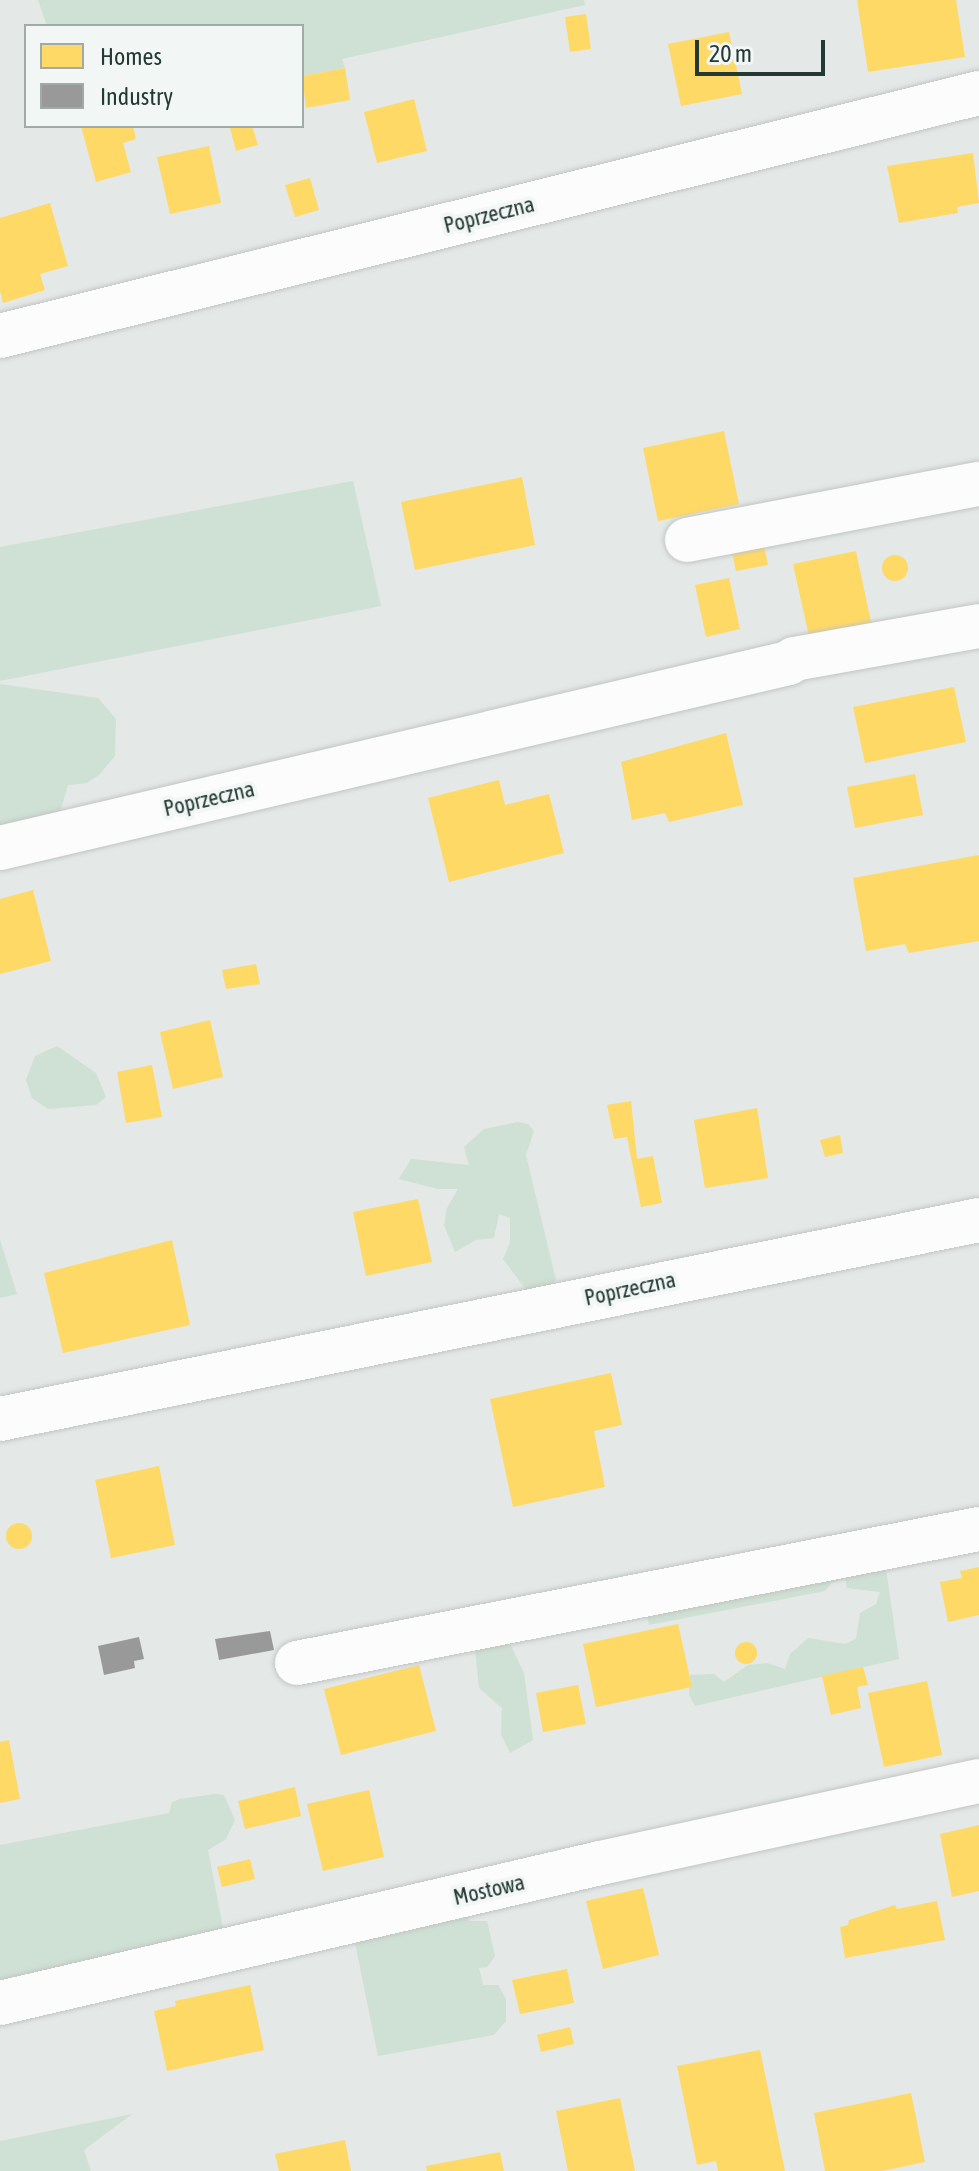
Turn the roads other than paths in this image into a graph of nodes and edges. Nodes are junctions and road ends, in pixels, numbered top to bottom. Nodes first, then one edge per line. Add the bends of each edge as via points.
1 (979, 93) edge
2 (0, 336) edge
3 (979, 484) edge
4 (687, 540) dead end
5 (979, 626) edge
6 (0, 848) edge
7 (979, 1220) edge
8 (0, 1419) edge
9 (979, 1529) edge
10 (297, 1663) dead end
11 (979, 1781) edge
12 (0, 2003) edge

1 - 2 street, Poprzeczna
3 - 4 street
5 - 6 street, Poprzeczna via 794,659
7 - 8 street, Poprzeczna
9 - 10 street
11 - 12 street, Mostowa

